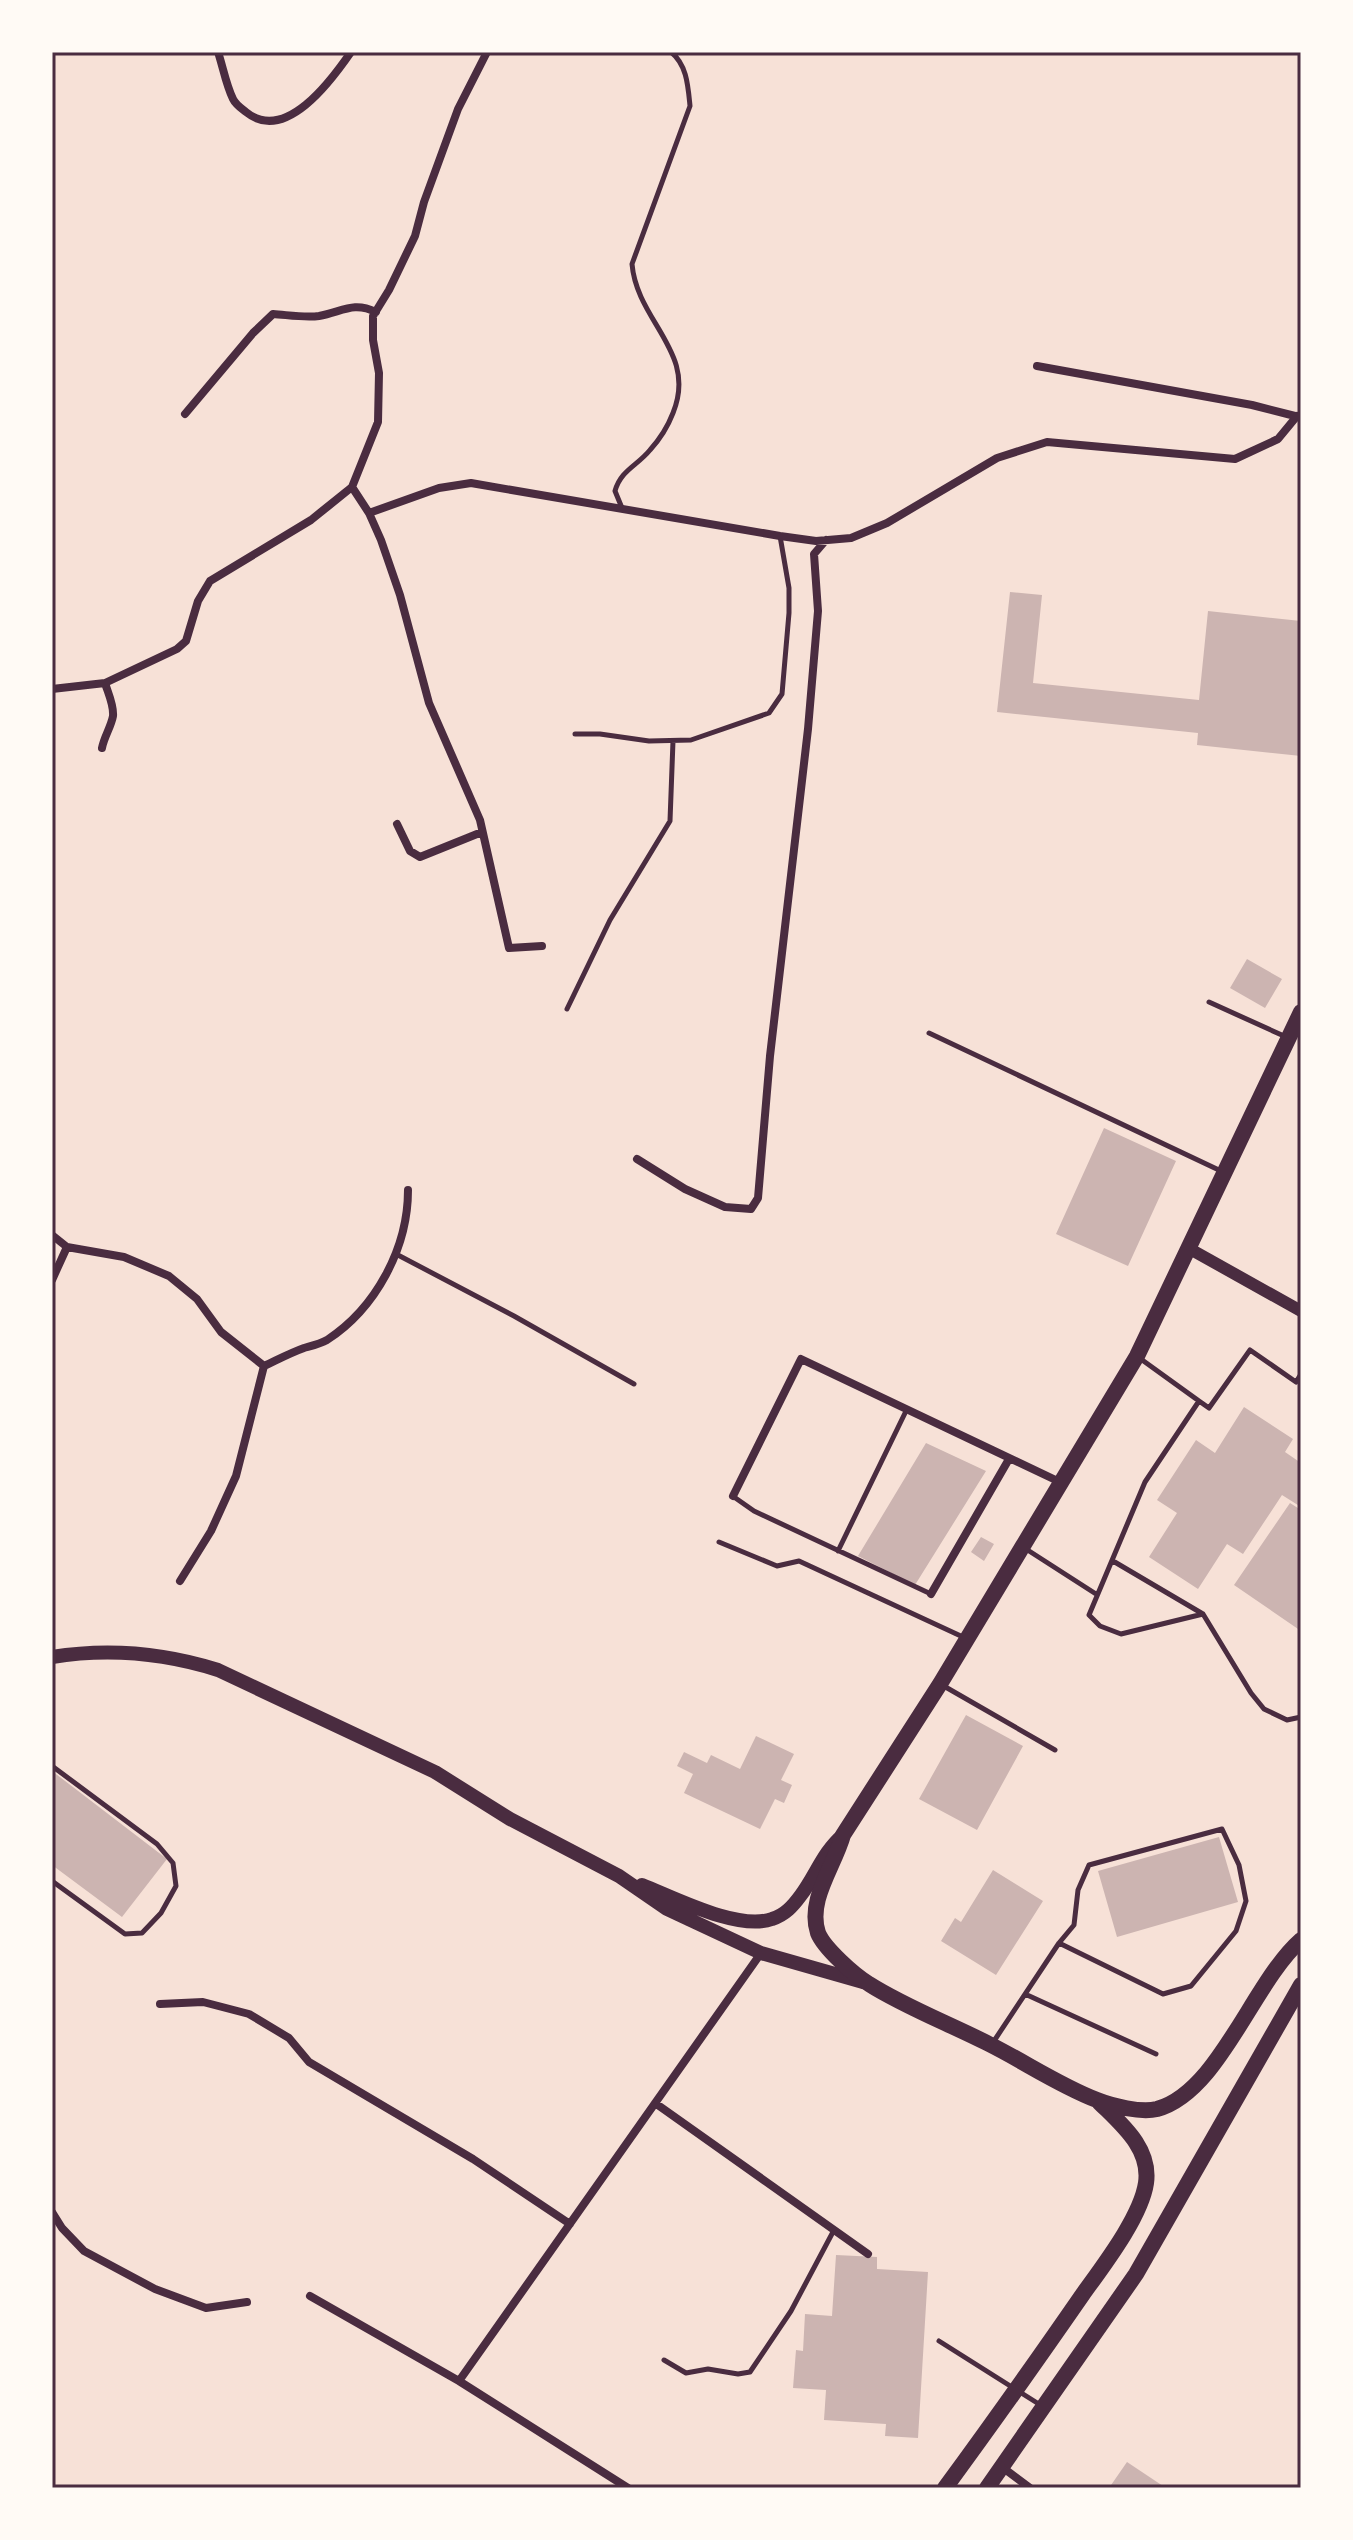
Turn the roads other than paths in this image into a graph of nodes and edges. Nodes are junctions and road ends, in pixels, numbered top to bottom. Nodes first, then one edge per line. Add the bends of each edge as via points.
1 (218, 52) edge
2 (351, 52) edge
3 (487, 52) edge
4 (671, 52) edge
5 (376, 312) junction
6 (1037, 366) dead end
7 (185, 414) dead end
8 (1299, 417) edge
9 (352, 487) junction
10 (623, 509) junction
11 (369, 513) junction
12 (780, 536) junction
13 (821, 540) junction
14 (105, 683) junction
15 (52, 689) edge
16 (575, 734) dead end
17 (673, 741) junction
18 (102, 748) dead end
19 (397, 824) dead end
20 (482, 832) junction
21 (542, 946) dead end
22 (1209, 1002) dead end
23 (567, 1009) dead end
24 (1301, 1012) edge
25 (929, 1033) dead end
26 (1289, 1038) junction
27 (637, 1159) dead end
28 (1225, 1173) junction
29 (408, 1190) dead end
30 (52, 1235) edge
31 (67, 1247) junction
32 (1190, 1249) junction
33 (396, 1254) junction
34 (52, 1280) edge
35 (1301, 1311) edge
36 (1137, 1356) junction
37 (264, 1366) junction
38 (1301, 1374) edge
39 (634, 1384) dead end
40 (1199, 1401) junction
41 (907, 1409) junction
42 (1009, 1459) junction
43 (1062, 1483) junction
44 (733, 1496) joint
45 (719, 1542) dead end
46 (1023, 1547) junction
47 (838, 1551) junction
48 (1113, 1561) junction
49 (180, 1581) dead end
50 (931, 1594) joint
51 (1096, 1594) junction
52 (1203, 1614) junction
53 (967, 1639) junction
54 (52, 1657) edge
55 (940, 1684) junction
56 (1301, 1717) edge
57 (1055, 1750) dead end
58 (52, 1766) edge
59 (843, 1835) junction
60 (619, 1876) junction
61 (52, 1881) edge
62 (1301, 1940) edge
63 (1059, 1943) junction
64 (761, 1953) junction
65 (868, 1983) junction
66 (1025, 1994) junction
67 (1299, 1994) edge
68 (160, 2004) dead end
69 (991, 2045) junction
70 (1156, 2054) dead end
71 (1098, 2101) junction
72 (655, 2103) junction
73 (52, 2212) edge
74 (570, 2224) junction
75 (835, 2229) junction
76 (868, 2254) dead end
77 (310, 2296) dead end
78 (247, 2302) dead end
79 (939, 2341) dead end
80 (664, 2360) dead end
81 (459, 2381) junction
82 (1017, 2390) junction
83 (1043, 2406) junction
84 (1002, 2467) junction
85 (628, 2488) edge
86 (945, 2488) edge
87 (987, 2488) edge
88 (1030, 2488) edge

1 - 2 street via 234,102 254,119 275,122 299,111
3 - 5 street via 458,109 415,236
4 - 10 lane via 688,79 690,106 632,264 643,304 674,356 681,394 649,452 619,479 615,491
5 - 7 street via 364,306 317,316 273,314
5 - 9 street via 378,422
6 - 8 street
8 - 13 street via 1278,439 1235,459 1047,442 997,458 887,523 851,538
9 - 11 street
9 - 14 street via 311,520 210,581 186,641
10 - 11 street via 471,483 439,488
10 - 12 street
11 - 20 street via 400,595 429,703
12 - 13 street
12 - 17 lane via 789,588 782,694 769,713 691,740
13 - 27 street via 814,554 818,611 808,729 758,1198 751,1209 725,1207
14 - 15 street
14 - 18 street via 113,717
16 - 17 lane
17 - 23 lane via 670,821 610,920
19 - 20 street via 410,851 420,857
20 - 21 street via 509,948
22 - 26 lane
24 - 26 main road
25 - 28 lane
26 - 28 main road
28 - 32 main road
29 - 33 street via 408,1216
30 - 31 street
31 - 34 street
31 - 37 street via 124,1257 169,1276 197,1299 221,1332
32 - 35 street
32 - 36 main road
33 - 37 street via 359,1315 324,1342
33 - 39 lane
36 - 40 lane
36 - 43 main road
37 - 49 street via 236,1476
38 - 40 lane via 1296,1382 1250,1350 1209,1408
40 - 48 lane via 1145,1482
41 - 42 street
41 - 44 street via 801,1359
41 - 47 lane
42 - 43 street
42 - 50 street
43 - 46 main road
44 - 47 lane
45 - 53 lane via 777,1566 799,1561
46 - 51 lane
46 - 53 main road
47 - 50 lane
48 - 51 lane
48 - 52 lane
51 - 52 lane via 1089,1615 1121,1634
52 - 56 lane via 1264,1709 1287,1720
53 - 55 main road
54 - 60 main road via 138,1654 218,1670 435,1772 510,1819
55 - 57 lane
55 - 59 main road
58 - 61 lane via 157,1844 173,1863 176,1886 142,1933 125,1934
59 - 60 main road via 828,1848 793,1905 770,1920 732,1918
59 - 65 main road via 815,1903 814,1919 823,1944
60 - 64 main road via 667,1909
62 - 71 main road via 1262,1988 1214,2064 1178,2099 1155,2109
63 - 63 lane via 1163,1994 1191,1986 1236,1931 1246,1901 1239,1865 1222,1829 1089,1865 1078,1890 1074,1925
63 - 66 lane
64 - 65 main road
64 - 72 street
65 - 69 main road
66 - 69 lane
66 - 70 lane
67 - 83 main road via 1136,2274
68 - 74 street via 203,2002 249,2014 289,2038 309,2062 473,2159
69 - 71 main road
71 - 82 main road via 1139,2144 1146,2183 1130,2225
72 - 74 street
72 - 75 street
73 - 78 street via 84,2251 155,2289 206,2308
74 - 81 street
75 - 76 street
75 - 80 lane via 791,2311 750,2372 686,2373
77 - 81 street
79 - 82 lane
81 - 85 street
82 - 83 lane
82 - 86 main road
83 - 84 main road
84 - 87 main road
84 - 88 street

